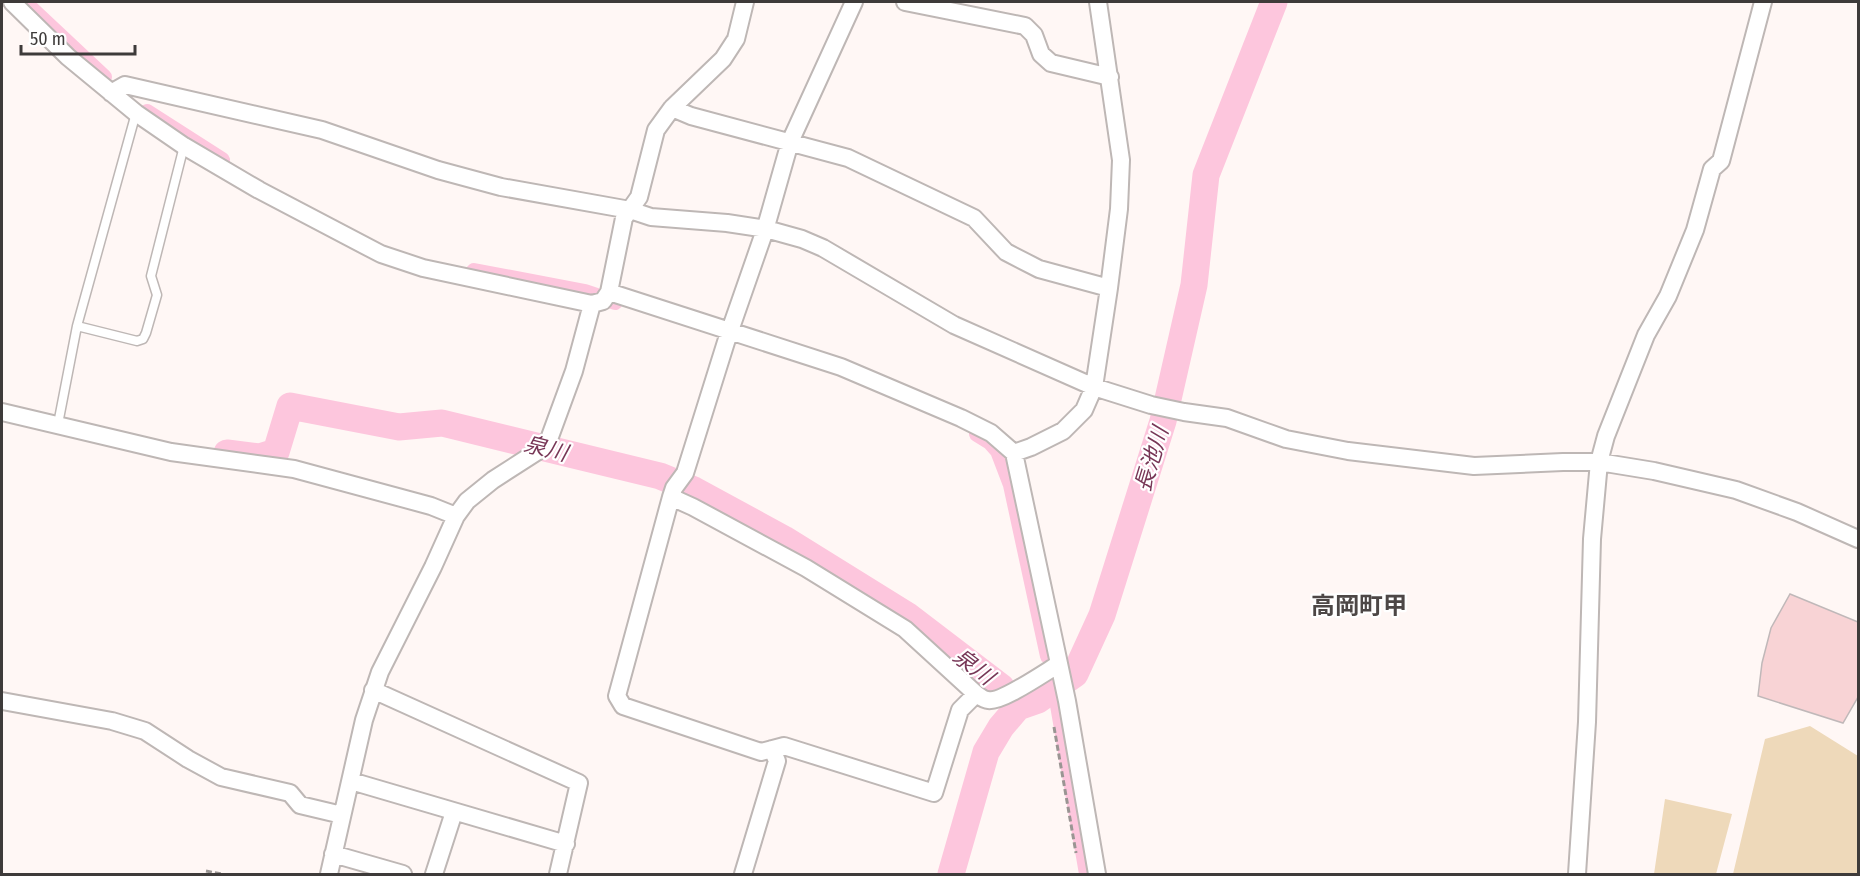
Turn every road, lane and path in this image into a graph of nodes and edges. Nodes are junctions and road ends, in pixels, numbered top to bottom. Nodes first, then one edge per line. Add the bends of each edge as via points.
1 (12, 2) edge
2 (745, 2) edge
3 (854, 2) edge
4 (905, 2) edge
5 (1098, 2) edge
6 (1763, 2) edge
7 (1110, 77) junction
8 (118, 89) junction
9 (672, 108) junction
10 (136, 113) junction
11 (790, 142) junction
12 (184, 146) junction
13 (630, 210) junction
14 (766, 229) junction
15 (1109, 288) junction
16 (603, 298) junction
17 (77, 326) junction
18 (728, 335) junction
19 (1094, 387) junction
20 (2, 412) edge
21 (58, 424) junction
22 (1014, 453) junction
23 (1599, 462) junction
24 (676, 487) junction
25 (456, 516) junction
26 (1858, 539) edge
27 (1060, 668) junction
28 (373, 690) junction
29 (976, 694) junction
30 (2, 701) edge
31 (1054, 725) dead end
32 (772, 749) junction
33 (351, 781) junction
34 (454, 812) junction
35 (342, 815) junction
36 (566, 844) junction
37 (333, 854) junction
38 (1077, 863) dead end
39 (206, 872) dead end
40 (222, 874) edge
41 (329, 874) edge
42 (404, 874) edge
43 (434, 874) edge
44 (558, 874) edge
45 (743, 874) edge
46 (1097, 874) edge
47 (1577, 874) edge

1 - 8 street via 68,57
2 - 9 street via 736,39 723,59
3 - 11 street
4 - 7 street via 1025,26 1034,35 1041,54 1051,63
5 - 7 street
6 - 23 street via 1722,161 1712,169 1695,230 1668,296 1646,335 1605,436
7 - 15 street via 1121,160
8 - 10 street
8 - 13 street via 322,130 501,187
9 - 11 street
9 - 13 street via 656,130 639,197
10 - 12 street
10 - 17 lane
11 - 14 street
11 - 15 street via 848,158 974,218 1006,252 1039,269
12 - 16 street via 381,254 423,268
12 - 17 lane via 151,276 157,295 143,339 137,341
13 - 14 street via 651,217
13 - 16 street via 624,218
14 - 18 street
14 - 19 street via 824,248 954,325
15 - 19 street
16 - 18 street
16 - 25 street via 543,446 493,480 467,501
17 - 21 lane
18 - 22 street via 841,367 961,418 991,433
18 - 24 street
19 - 22 street via 1084,410 1063,431
19 - 23 street via 1151,405 1227,418 1286,439 1348,451 1474,466
20 - 21 street
21 - 25 street via 171,452 294,469
22 - 27 street
23 - 26 street via 1736,490
23 - 47 street
24 - 29 street via 702,512 806,568 904,629
24 - 32 street via 617,696 622,706 760,752
25 - 28 street
27 - 29 street via 998,699
27 - 46 street
28 - 33 street
28 - 36 street via 579,783
29 - 32 street via 960,710 934,793 784,746
30 - 35 street via 112,720 145,732 221,777 290,794 300,805
31 - 38 path
32 - 45 street via 777,761
33 - 34 street
33 - 35 street
34 - 36 street
34 - 43 street
35 - 37 street
36 - 44 street
37 - 41 street
37 - 42 street
39 - 40 path

